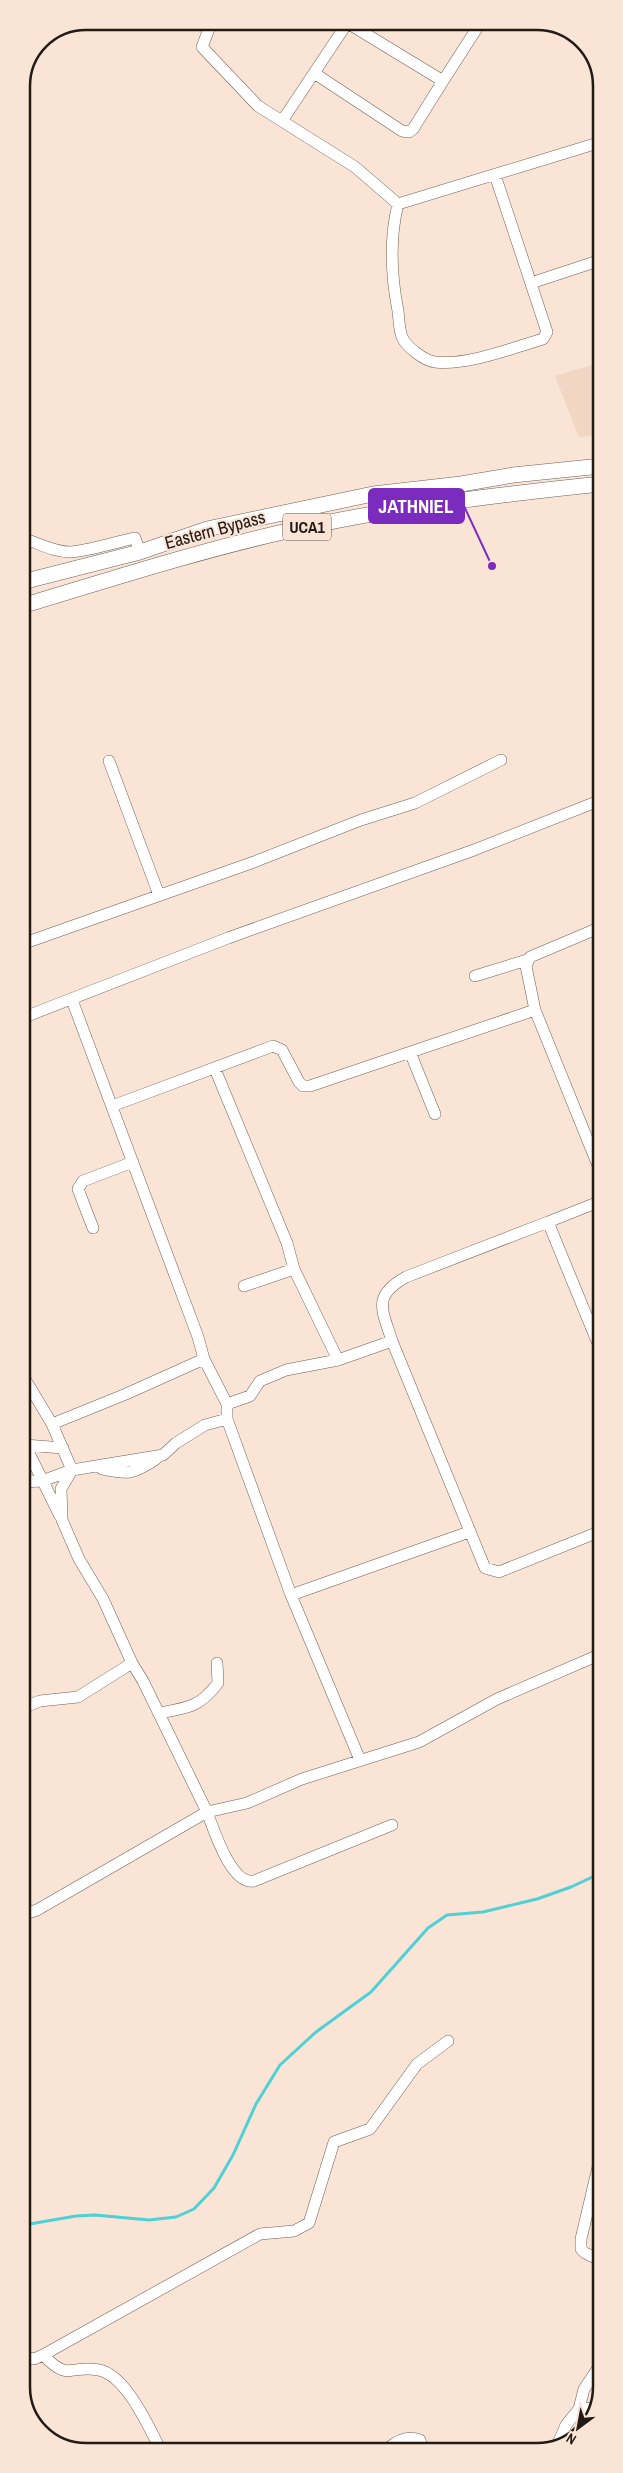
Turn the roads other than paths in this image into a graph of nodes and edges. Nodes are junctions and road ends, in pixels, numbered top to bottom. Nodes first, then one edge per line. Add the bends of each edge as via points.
1 (208, 30) edge
2 (342, 30) edge
3 (360, 30) edge
4 (476, 30) edge
5 (314, 73) junction
6 (443, 81) junction
7 (282, 121) junction
8 (593, 144) edge
9 (495, 174) junction
10 (398, 204) junction
11 (593, 263) edge
12 (531, 283) junction
13 (593, 467) edge
14 (593, 485) edge
15 (30, 540) edge
16 (140, 552) junction
17 (30, 580) edge
18 (30, 603) edge
19 (500, 760) dead end
20 (109, 761) dead end
21 (593, 803) edge
22 (159, 894) junction
23 (593, 929) edge
24 (30, 941) edge
25 (527, 960) junction
26 (475, 976) dead end
27 (72, 1000) junction
28 (536, 1010) junction
29 (30, 1015) edge
30 (410, 1052) junction
31 (216, 1069) junction
32 (112, 1106) junction
33 (435, 1114) dead end
34 (593, 1153) edge
35 (133, 1162) junction
36 (593, 1204) edge
37 (548, 1222) junction
38 (93, 1228) dead end
39 (294, 1269) junction
40 (244, 1286) dead end
41 (593, 1332) edge
42 (392, 1341) junction
43 (204, 1359) junction
44 (338, 1360) junction
45 (30, 1387) edge
46 (227, 1404) junction
47 (226, 1419) junction
48 (52, 1424) junction
49 (30, 1444) edge
50 (63, 1448) junction
51 (30, 1455) edge
52 (72, 1470) junction
53 (42, 1480) junction
54 (30, 1481) edge
55 (62, 1520) junction
56 (469, 1532) junction
57 (593, 1534) edge
58 (291, 1594) junction
59 (593, 1657) edge
60 (132, 1663) junction
61 (217, 1663) dead end
62 (30, 1705) edge
63 (159, 1713) junction
64 (360, 1760) junction
65 (207, 1812) junction
66 (392, 1825) dead end
67 (30, 1912) edge
68 (448, 2041) dead end
69 (593, 2188) edge
70 (593, 2257) edge
71 (43, 2355) junction
72 (30, 2358) edge
73 (593, 2376) edge
74 (588, 2408) edge
75 (579, 2409) junction
76 (560, 2437) edge
77 (157, 2443) edge
78 (393, 2443) edge
79 (421, 2443) edge

1 - 7 street via 202,42 205,53 258,106
2 - 5 street
3 - 6 street
4 - 6 street
5 - 6 street via 402,131 409,132
5 - 7 street
7 - 10 street via 355,168
8 - 9 street
9 - 10 street
9 - 12 street
10 - 12 street via 391,240 394,292 402,338 415,352 433,362 451,361 543,339 547,332
11 - 12 street
13 - 16 main road, Eastern Bypass / UCA1 via 513,474 461,484 373,494 206,529
14 - 18 main road, Eastern Bypass / UCA1 via 466,500 284,532 123,574
15 - 16 street via 37,546 69,552 135,538
16 - 17 main road, Eastern Bypass / UCA1
19 - 22 street via 415,803
20 - 22 street
21 - 27 street via 474,850 228,938
22 - 24 street
23 - 25 street
25 - 26 street
25 - 28 street
27 - 29 street
27 - 32 street
28 - 30 street
28 - 34 street
30 - 31 street via 310,1086 299,1082 279,1047 273,1046
30 - 33 street
31 - 32 street
31 - 39 street via 287,1243
32 - 35 street
35 - 38 street via 83,1181 78,1189
35 - 43 street
36 - 37 street
37 - 41 street
37 - 42 street via 393,1284 382,1296 382,1309
39 - 40 street
39 - 44 street
42 - 44 street
42 - 56 street
43 - 46 street
43 - 48 street
44 - 46 street via 286,1370 260,1381 250,1396
45 - 48 street
46 - 47 street
47 - 52 street via 205,1425 163,1455
47 - 58 street
48 - 50 street
49 - 50 street
50 - 52 street
51 - 53 street
52 - 53 street
52 - 55 street via 61,1489
53 - 54 street
53 - 55 street
55 - 60 street
56 - 57 street via 485,1568 499,1572
56 - 58 street
58 - 64 street
59 - 64 street via 497,1699 419,1742
60 - 62 street via 78,1697
60 - 63 street
61 - 63 street via 218,1683 207,1698 193,1706
63 - 65 street
64 - 65 street via 247,1802
65 - 66 street via 237,1875 246,1882
65 - 67 street
68 - 71 street via 417,2064 370,2129 334,2142 310,2223 294,2231 260,2234
69 - 70 street via 581,2249
71 - 72 street
71 - 77 street via 55,2368 63,2371 98,2370 110,2375 134,2399
73 - 75 street via 584,2389
74 - 75 street
75 - 76 street
78 - 79 street via 412,2437

